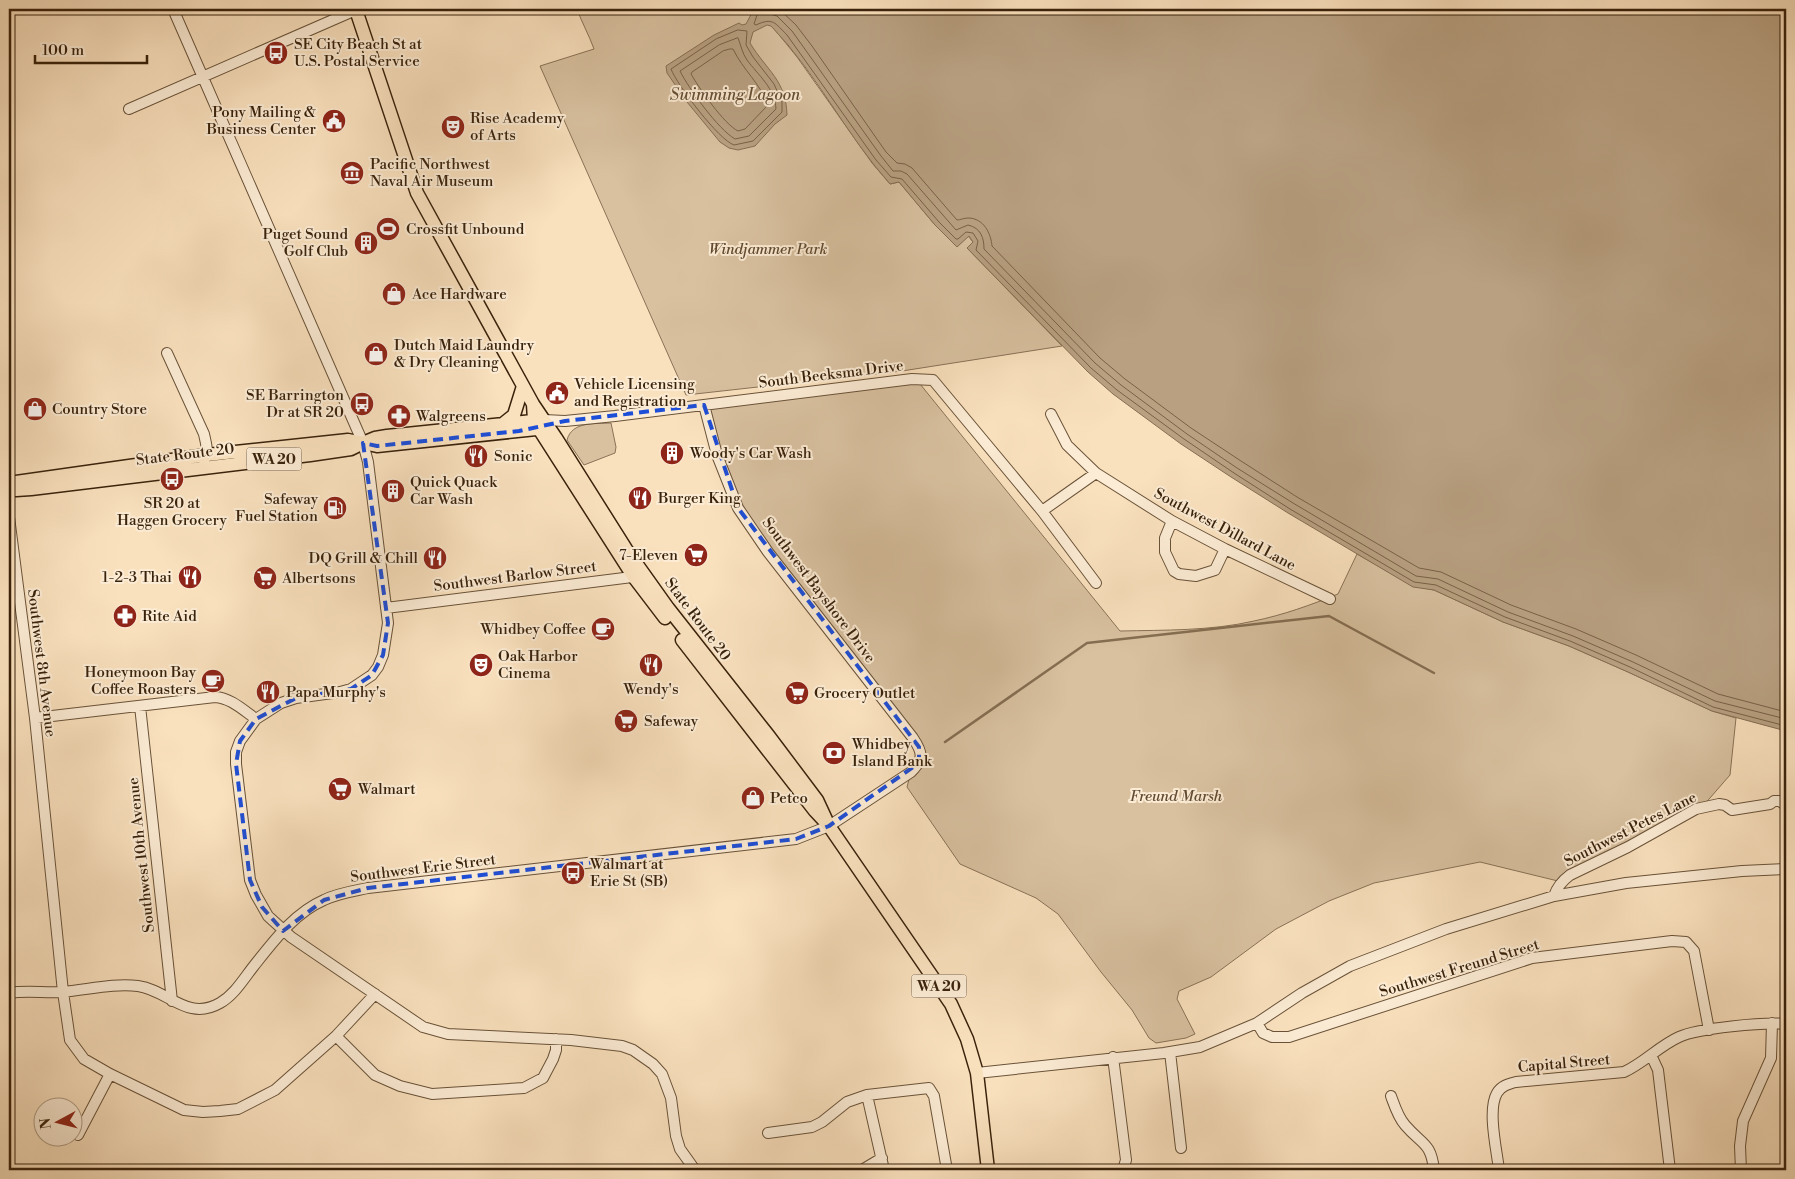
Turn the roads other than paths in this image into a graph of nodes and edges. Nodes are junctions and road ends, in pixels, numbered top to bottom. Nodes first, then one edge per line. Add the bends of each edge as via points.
1 (173, 9) edge
2 (357, 9) edge
3 (202, 76) junction
4 (129, 109) dead end
5 (167, 353) dead end
6 (523, 386) junction
7 (704, 405) junction
8 (1051, 414) dead end
9 (504, 423) junction
10 (541, 424) junction
11 (363, 443) junction
12 (207, 456) junction
13 (190, 469) junction
14 (1096, 472) junction
15 (9, 483) edge
16 (9, 488) edge
17 (1042, 511) junction
18 (9, 517) edge
19 (1172, 521) junction
20 (1225, 549) junction
21 (633, 576) junction
22 (648, 579) junction
23 (1096, 583) dead end
24 (1330, 599) dead end
25 (386, 608) junction
26 (140, 706) junction
27 (35, 718) junction
28 (256, 719) junction
29 (1785, 805) dead end
30 (829, 826) junction
31 (1786, 869) edge
32 (1554, 896) junction
33 (283, 931) junction
34 (63, 992) junction
35 (9, 993) edge
36 (375, 994) junction
37 (172, 1001) junction
38 (1260, 1020) junction
39 (1772, 1023) junction
40 (1786, 1024) edge
41 (1709, 1030) junction
42 (336, 1036) junction
43 (556, 1039) junction
44 (1170, 1052) junction
45 (1652, 1055) junction
46 (1113, 1058) junction
47 (977, 1073) junction
48 (110, 1074) junction
49 (867, 1096) junction
50 (1391, 1096) dead end
51 (82, 1127) edge
52 (768, 1134) dead end
53 (1182, 1148) dead end
54 (882, 1158) junction
55 (691, 1169) edge
56 (862, 1170) edge
57 (884, 1170) edge
58 (947, 1170) edge
59 (988, 1170) edge
60 (1123, 1170) edge
61 (1434, 1170) edge
62 (1499, 1170) edge
63 (1670, 1170) edge
64 (1741, 1170) edge

1 - 3 street
2 - 3 street
2 - 6 main road via 417,193
3 - 4 street
3 - 11 street
5 - 12 street via 204,434
6 - 9 main road via 514,415
6 - 10 main road
7 - 10 street, South Beeksma Drive
7 - 17 street, South Beeksma Drive via 912,379 933,380
7 - 30 street, Southwest Bayshore Drive via 717,455 738,508 768,552 914,738 922,756 911,772
8 - 14 street, Southwest Dillard Lane via 1068,445
9 - 10 main road, State Route 20 / WA 20
9 - 11 main road, State Route 20 / WA 20 via 387,436
10 - 11 main road, State Route 20 / WA 20 via 377,446
10 - 21 main road, WA 20
10 - 22 main road, State Route 20 / WA 20
11 - 12 main road, State Route 20 / WA 20 via 348,440
11 - 13 main road, State Route 20 / WA 20 via 351,449
11 - 25 street
12 - 13 street
12 - 15 main road, State Route 20 / WA 20
13 - 16 main road, State Route 20 / WA 20 via 16,490
14 - 17 street
14 - 19 street, Southwest Dillard Lane
17 - 23 street
18 - 27 street, Southwest 8th Avenue
19 - 20 street, Southwest Dillard Lane
19 - 20 street via 1165,538 1165,552 1174,571 1179,574 1196,576 1215,570
20 - 24 street, Southwest Dillard Lane
21 - 22 street, Southwest Barlow Street
21 - 25 street, Southwest Barlow Street
21 - 30 main road, State Route 20 / WA 20 via 741,718
22 - 30 main road, State Route 20 / WA 20 via 817,800
25 - 28 street via 386,645 372,675 351,689 296,698 275,706
26 - 27 street
26 - 28 street via 223,698
26 - 37 street, Southwest 10th Avenue
27 - 34 street, Southwest 8th Avenue
28 - 33 street via 236,752 247,864 262,907
29 - 32 street, Southwest Petes Lane via 1774,801 1732,810 1719,804 1696,809 1570,875
30 - 33 street, Southwest Erie Street via 796,839 368,888 324,900
30 - 47 main road, State Route 20 / WA 20 via 951,1004 967,1039
31 - 32 street via 1742,870 1626,883
32 - 38 street via 1446,929 1350,966
33 - 36 street
33 - 37 street, Southwest Erie Street via 234,992 219,1004 189,1009
34 - 35 street, Southwest Erie Street
34 - 37 street, Southwest Erie Street via 118,985 140,986
34 - 48 street, Southwest 8th Avenue via 70,1040 84,1059
36 - 42 street, Southwest 8th Avenue
36 - 43 street via 423,1027 440,1033
38 - 41 street, Southwest Freund Street via 1272,1037 1289,1037 1532,958 1672,941 1686,942 1694,951
38 - 44 street via 1200,1047
39 - 40 street
39 - 41 street
39 - 64 street via 1771,1058 1742,1121
41 - 45 street via 1680,1036
42 - 43 street via 375,1075 400,1086 432,1094 524,1088 543,1078 556,1050
42 - 48 street, Southwest 8th Avenue via 276,1090 238,1109 184,1110
43 - 55 street via 622,1046 653,1064 668,1086 680,1149
44 - 46 street
44 - 53 street
45 - 62 street, Capital Street via 1624,1072 1516,1082 1502,1087 1497,1092 1492,1111
45 - 63 street via 1658,1070
46 - 47 street
46 - 60 street via 1126,1160
47 - 59 main road, State Route 20 / WA 20
48 - 51 street
49 - 52 street via 847,1102 812,1127
49 - 54 street
49 - 58 street via 929,1088 934,1096
50 - 61 street via 1404,1124 1430,1148
54 - 56 street
54 - 57 street

